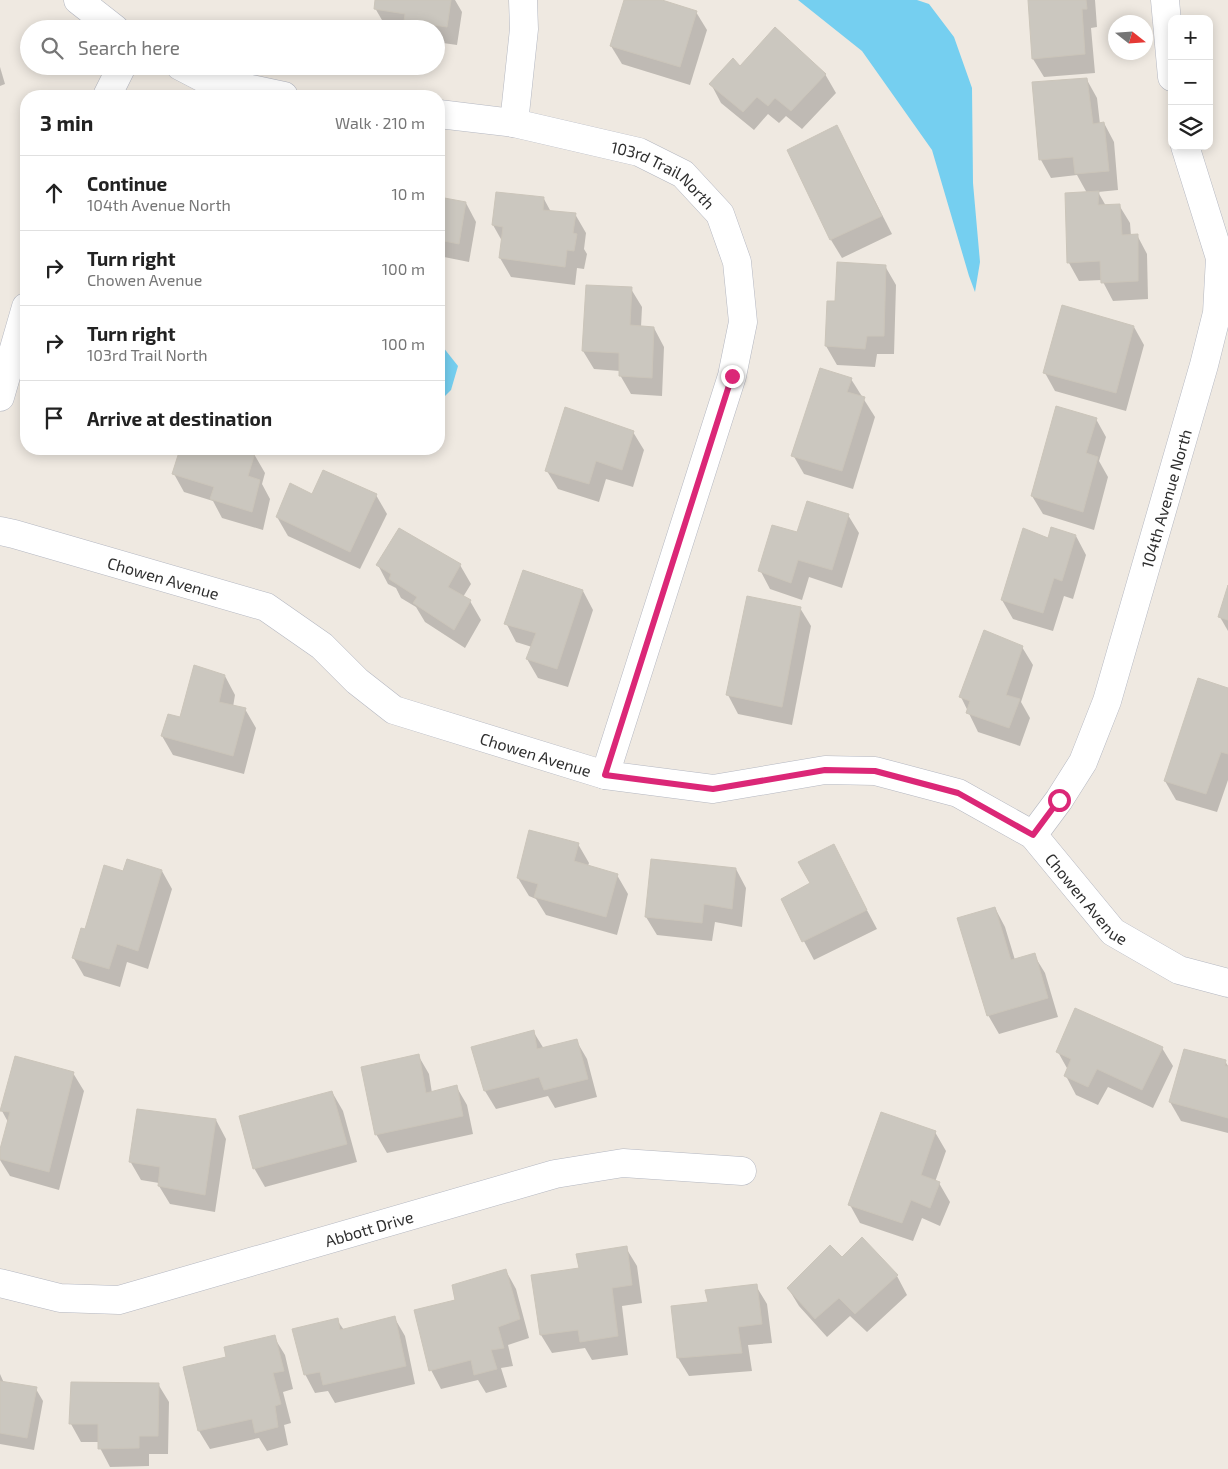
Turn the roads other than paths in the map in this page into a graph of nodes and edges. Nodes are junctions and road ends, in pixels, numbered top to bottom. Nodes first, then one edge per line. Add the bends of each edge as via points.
1 (78, 0) edge
2 (523, 0) edge
3 (1165, 0) edge
4 (104, 20) edge
5 (1170, 60) edge
6 (118, 75) edge
7 (197, 75) edge
8 (110, 90) edge
9 (256, 90) edge
10 (445, 115) edge
11 (514, 123) junction
12 (1186, 150) edge
13 (20, 328) edge
14 (0, 397) edge
15 (0, 531) edge
16 (605, 775) junction
17 (1033, 835) junction
18 (1228, 983) edge
19 (742, 1171) dead end
20 (0, 1283) edge

1 - 4 street
2 - 11 street via 524,29
3 - 5 street
6 - 8 street
7 - 9 street
10 - 11 street, 103rd Trail North
11 - 16 street, 103rd Trail North via 639,152 683,174 720,214 737,262 743,322 732,376
12 - 17 street, 104th Avenue North via 1220,258 1217,313 1107,701 1083,762
13 - 14 street
15 - 16 street, Chowen Avenue via 266,607 322,646 394,710
16 - 17 street, Chowen Avenue via 713,789 825,770 875,771 958,793
17 - 18 street, Chowen Avenue via 1113,932 1179,970
19 - 20 street, Abbott Drive via 623,1163 555,1174 119,1300 60,1298

